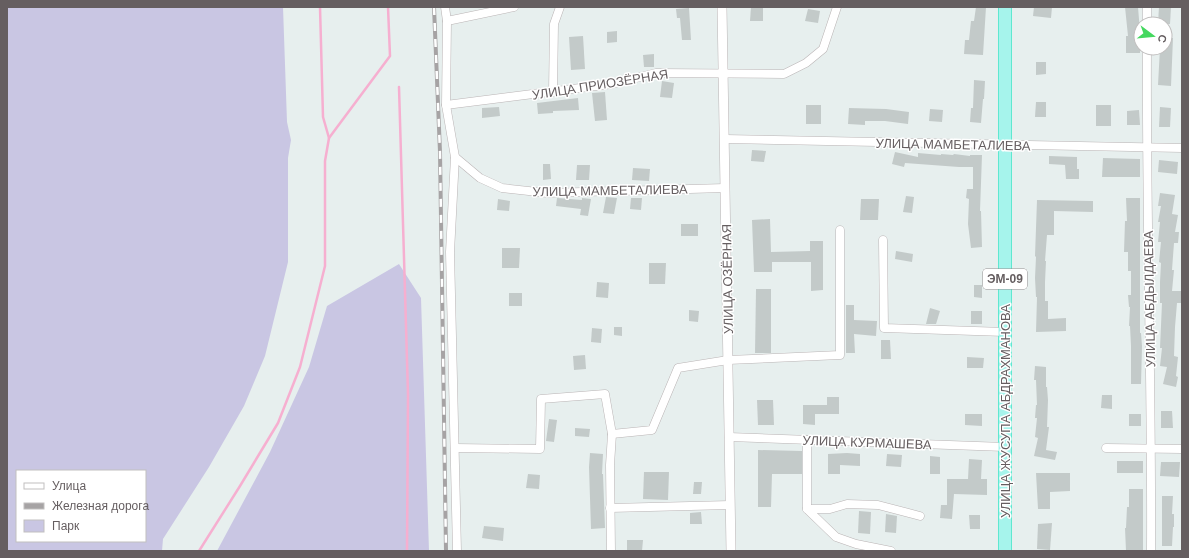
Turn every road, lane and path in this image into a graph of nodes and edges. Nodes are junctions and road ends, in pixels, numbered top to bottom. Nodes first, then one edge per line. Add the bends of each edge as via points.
1 (445, 7) edge
2 (514, 7) edge
3 (560, 7) edge
4 (722, 7) edge
5 (837, 7) edge
6 (1005, 7) edge
7 (447, 21) junction
8 (1147, 56) edge
9 (724, 73) junction
10 (553, 92) junction
11 (446, 106) junction
12 (725, 139) junction
13 (1006, 145) junction
14 (1146, 147) junction
15 (1182, 148) edge
16 (455, 157) junction
17 (726, 188) junction
18 (840, 230) dead end
19 (883, 240) dead end
20 (1005, 332) junction
21 (728, 360) junction
22 (612, 434) junction
23 (729, 437) junction
24 (807, 440) junction
25 (1005, 447) junction
26 (455, 448) junction
27 (1106, 448) dead end
28 (1151, 448) junction
29 (1182, 449) edge
30 (730, 505) junction
31 (610, 508) junction
32 (807, 509) junction
33 (920, 516) dead end
34 (458, 551) edge
35 (611, 551) edge
36 (731, 551) edge
37 (891, 551) edge
38 (1005, 551) edge
39 (1151, 551) edge

1 - 7 street
2 - 7 street
3 - 10 street via 554,24
4 - 9 street, УЛИЦА ОЗЁРНАЯ
5 - 9 street, УЛИЦА ПРИОЗЁРНАЯ via 823,49 806,63 784,74
6 - 13 highway, УЛИЦА ЖУСУПА АБДРАХМАНОВА / ЭМ-09
7 - 11 street
8 - 14 street, УЛИЦА АБДЫЛДАЕВА
9 - 10 street, УЛИЦА ПРИОЗЁРНАЯ via 656,73 612,84
9 - 12 street, УЛИЦА ОЗЁРНАЯ
10 - 11 street, УЛИЦА ПРИОЗЁРНАЯ
11 - 16 street
12 - 13 street, УЛИЦА МАМБЕТАЛИЕВА
12 - 17 street, УЛИЦА ОЗЁРНАЯ
13 - 14 street, УЛИЦА МАМБЕТАЛИЕВА
13 - 20 highway, УЛИЦА ЖУСУПА АБДРАХМАНОВА / ЭМ-09
14 - 15 street, УЛИЦА МАМБЕТАЛИЕВА
14 - 28 street, УЛИЦА АБДЫЛДАЕВА
16 - 17 street, УЛИЦА МАМБЕТАЛИЕВА via 480,178 502,188 547,193
16 - 26 street via 450,252
17 - 21 street, УЛИЦА ОЗЁРНАЯ
18 - 21 street via 840,355
19 - 20 street via 884,328
20 - 25 highway, УЛИЦА ЖУСУПА АБДРАХМАНОВА / ЭМ-09
21 - 22 street via 678,368 652,430
21 - 23 street, УЛИЦА ОЗЁРНАЯ
22 - 26 street via 605,394 541,399 540,449
22 - 31 street
23 - 24 street, УЛИЦА КУРМАШЕВА
23 - 30 street, УЛИЦА ОЗЁРНАЯ
24 - 25 street, УЛИЦА КУРМАШЕВА
24 - 32 street
25 - 38 highway, УЛИЦА ЖУСУПА АБДРАХМАНОВА / ЭМ-09
26 - 34 street
27 - 28 street
28 - 29 street
28 - 39 street, УЛИЦА АБДЫЛДАЕВА
30 - 31 street
30 - 36 street, УЛИЦА ОЗЁРНАЯ
31 - 35 street
32 - 33 street via 847,504 878,505
32 - 37 street via 836,537

